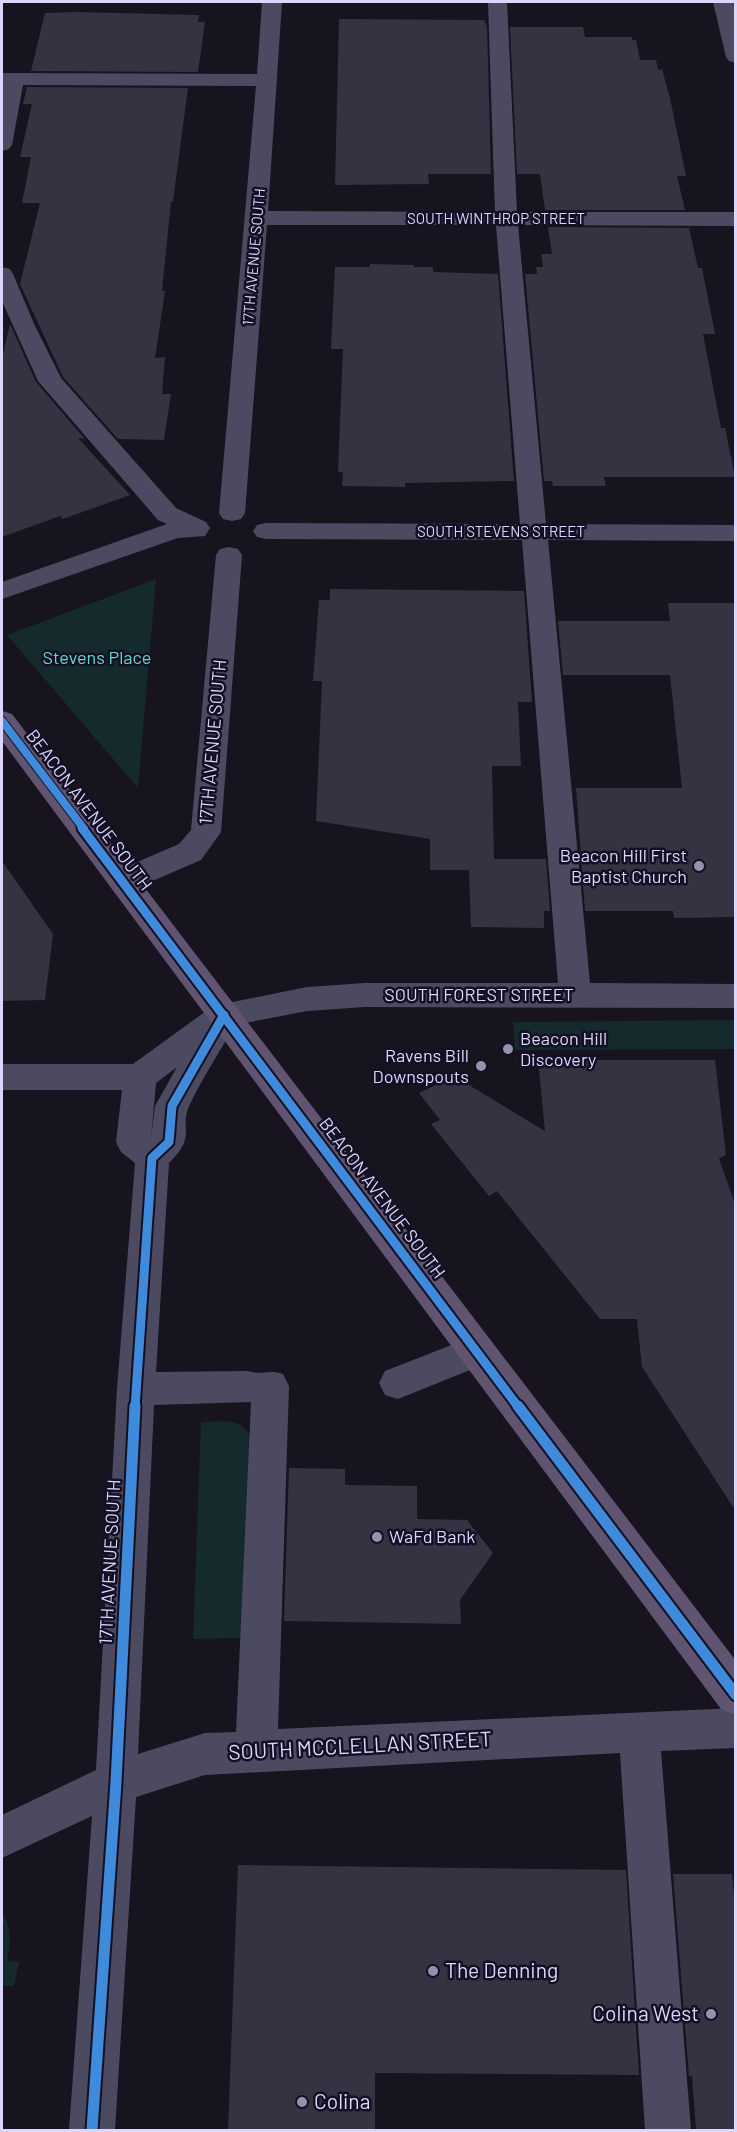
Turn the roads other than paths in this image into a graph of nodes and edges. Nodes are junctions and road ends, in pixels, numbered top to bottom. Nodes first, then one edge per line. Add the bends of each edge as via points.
1 (272, 2) edge
2 (498, 2) edge
3 (723, 2) edge
4 (735, 57) edge
5 (8, 80) edge
6 (267, 80) junction
7 (2, 145) edge
8 (258, 218) junction
9 (506, 219) junction
10 (735, 219) edge
11 (2, 274) edge
12 (232, 513) junction
13 (197, 529) junction
14 (266, 531) junction
15 (535, 532) junction
16 (735, 533) edge
17 (229, 555) junction
18 (2, 591) edge
19 (2, 721) edge
20 (123, 881) junction
21 (575, 995) junction
22 (735, 996) edge
23 (224, 1016) junction
24 (2, 1077) edge
25 (140, 1077) junction
26 (152, 1158) junction
27 (477, 1351) junction
28 (398, 1383) dead end
29 (136, 1389) junction
30 (735, 1695) edge
31 (735, 1728) edge
32 (639, 1731) junction
33 (256, 1752) junction
34 (116, 1782) junction
35 (2, 1837) edge
36 (92, 2130) edge
37 (668, 2130) edge

1 - 6 street, 17TH AVENUE SOUTH
2 - 9 street
3 - 4 street
5 - 6 street
5 - 7 street
6 - 8 street, 17TH AVENUE SOUTH
8 - 9 street, SOUTH WINTHROP STREET
8 - 12 street, 17TH AVENUE SOUTH
9 - 10 street, SOUTH WINTHROP STREET
9 - 15 street
11 - 13 street via 50,381 167,514
12 - 13 street via 214,515
12 - 14 street via 253,517
13 - 17 street via 195,536 207,551
13 - 18 street via 175,530
14 - 15 street, SOUTH STEVENS STREET
14 - 17 street via 257,547
15 - 16 street, SOUTH STEVENS STREET
15 - 21 street
17 - 20 street, 17TH AVENUE SOUTH via 206,832 190,852
19 - 20 main road, BEACON AVENUE SOUTH
20 - 23 main road, BEACON AVENUE SOUTH
21 - 22 street, SOUTH FOREST STREET
21 - 23 street, SOUTH FOREST STREET via 365,995 307,999
23 - 25 street
23 - 26 street via 172,1106 169,1142
23 - 27 main road, BEACON AVENUE SOUTH
24 - 25 street
25 - 26 street via 133,1142
26 - 29 street, 17TH AVENUE SOUTH
27 - 28 street
27 - 30 main road, BEACON AVENUE SOUTH
29 - 33 street via 259,1386
29 - 34 street, 17TH AVENUE SOUTH
31 - 32 street, SOUTH MCCLELLAN STREET
32 - 33 street, SOUTH MCCLELLAN STREET
32 - 37 street
33 - 34 street, SOUTH MCCLELLAN STREET via 205,1754
34 - 35 street, SOUTH MCCLELLAN STREET
34 - 36 street, 17TH AVENUE SOUTH

